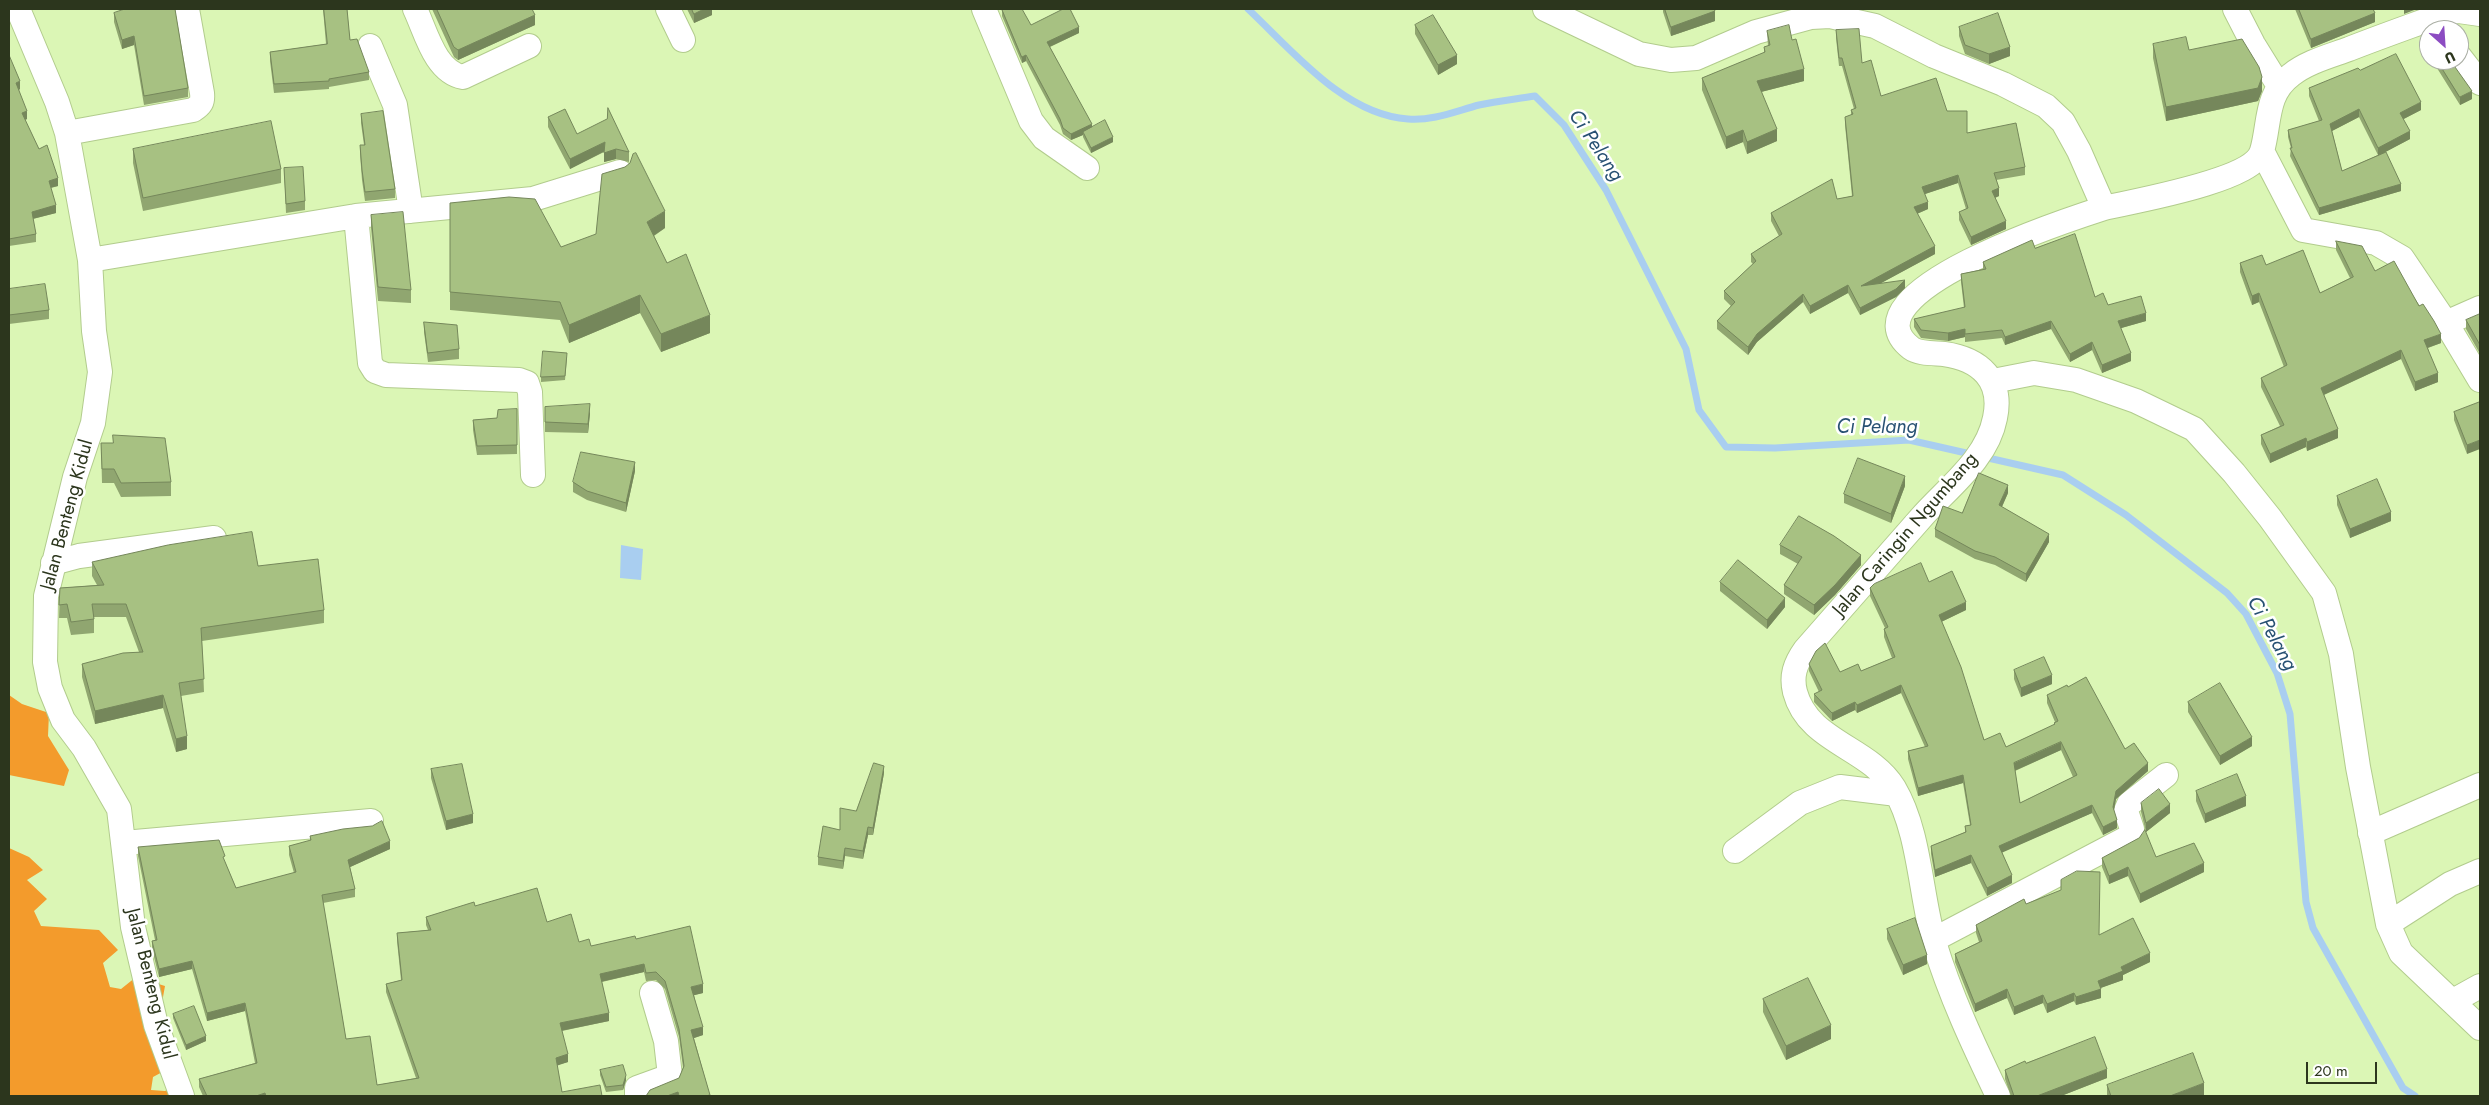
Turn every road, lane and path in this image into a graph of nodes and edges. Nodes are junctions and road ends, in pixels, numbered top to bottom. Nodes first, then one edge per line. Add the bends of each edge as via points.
1 (18, 9) edge
2 (187, 9) edge
3 (415, 9) edge
4 (668, 9) edge
5 (984, 9) edge
6 (1545, 9) edge
7 (2235, 9) edge
8 (2480, 14) edge
9 (1791, 15) edge
10 (1873, 17) edge
11 (2442, 20) edge
12 (2419, 29) edge
13 (683, 40) dead end
14 (370, 46) dead end
15 (529, 46) dead end
16 (2469, 69) edge
17 (2480, 83) edge
18 (2279, 86) junction
19 (67, 133) junction
20 (2262, 151) junction
21 (1087, 168) dead end
22 (620, 172) edge
23 (2104, 208) junction
24 (411, 211) junction
25 (356, 216) junction
26 (90, 260) junction
27 (2480, 308) edge
28 (2446, 323) junction
29 (2480, 380) edge
30 (1993, 381) junction
31 (533, 474) dead end
32 (214, 538) edge
33 (53, 563) junction
34 (2166, 775) dead end
35 (2480, 785) edge
36 (1897, 794) junction
37 (372, 821) dead end
38 (2370, 833) junction
39 (124, 843) junction
40 (1735, 852) dead end
41 (2480, 871) edge
42 (2388, 924) junction
43 (1933, 940) junction
44 (2480, 986) edge
45 (652, 993) dead end
46 (2453, 1001) junction
47 (2480, 1028) edge
48 (182, 1096) edge
49 (637, 1096) edge
50 (1998, 1096) edge

1 - 19 street, Jalan Benteng Kidul
2 - 19 street via 203,100 200,105 193,110
3 - 15 street via 443,68 452,75 462,77
4 - 13 street
5 - 21 street via 1032,121 1044,138
6 - 9 street via 1639,54 1671,60 1696,58 1719,50
7 - 18 street
8 - 11 street via 2459,11
9 - 10 street
10 - 23 street via 1934,56 2003,84 2046,106 2063,122
12 - 18 street via 2302,68
14 - 24 street via 395,105
16 - 17 street
18 - 20 street via 2266,118
19 - 26 street, Jalan Benteng Kidul
20 - 23 street via 2253,164 2231,175
20 - 28 street via 2303,230 2348,236 2390,249 2402,258
22 - 24 street via 533,199
23 - 30 street via 2021,238 1974,260 1918,291 1905,304 1899,316 1899,327 1903,339 1912,349 1969,361 1984,370
24 - 25 street
25 - 26 street
25 - 31 street via 370,363 375,371 386,375 519,380 527,383
26 - 33 street, Jalan Benteng Kidul via 100,372 98,392 93,423
27 - 28 street
28 - 29 street
30 - 36 street, Jalan Caringin Ngumbang via 1996,417 1974,462 1922,516 1796,663 1792,682 1806,717 1882,772
30 - 38 street via 2034,373 2076,380 2136,401 2194,429 2234,473 2324,592 2341,654
32 - 33 street via 79,556
33 - 39 street, Jalan Benteng Kidul via 44,628 50,688 63,720 115,799
34 - 43 street via 2129,804 2126,811 2132,834 2127,838
35 - 38 street
36 - 40 street via 1840,787 1800,803
36 - 43 street, Jalan Caringin Ngumbang via 1914,847
37 - 39 street
38 - 42 street
39 - 48 street, Jalan Benteng Kidul via 133,927 156,1025
41 - 42 street via 2450,884
42 - 46 street via 2401,953
43 - 50 street, Jalan Caringin Ngumbang via 1954,998
44 - 46 street
45 - 49 street via 666,1041 670,1076 637,1088
46 - 47 street

